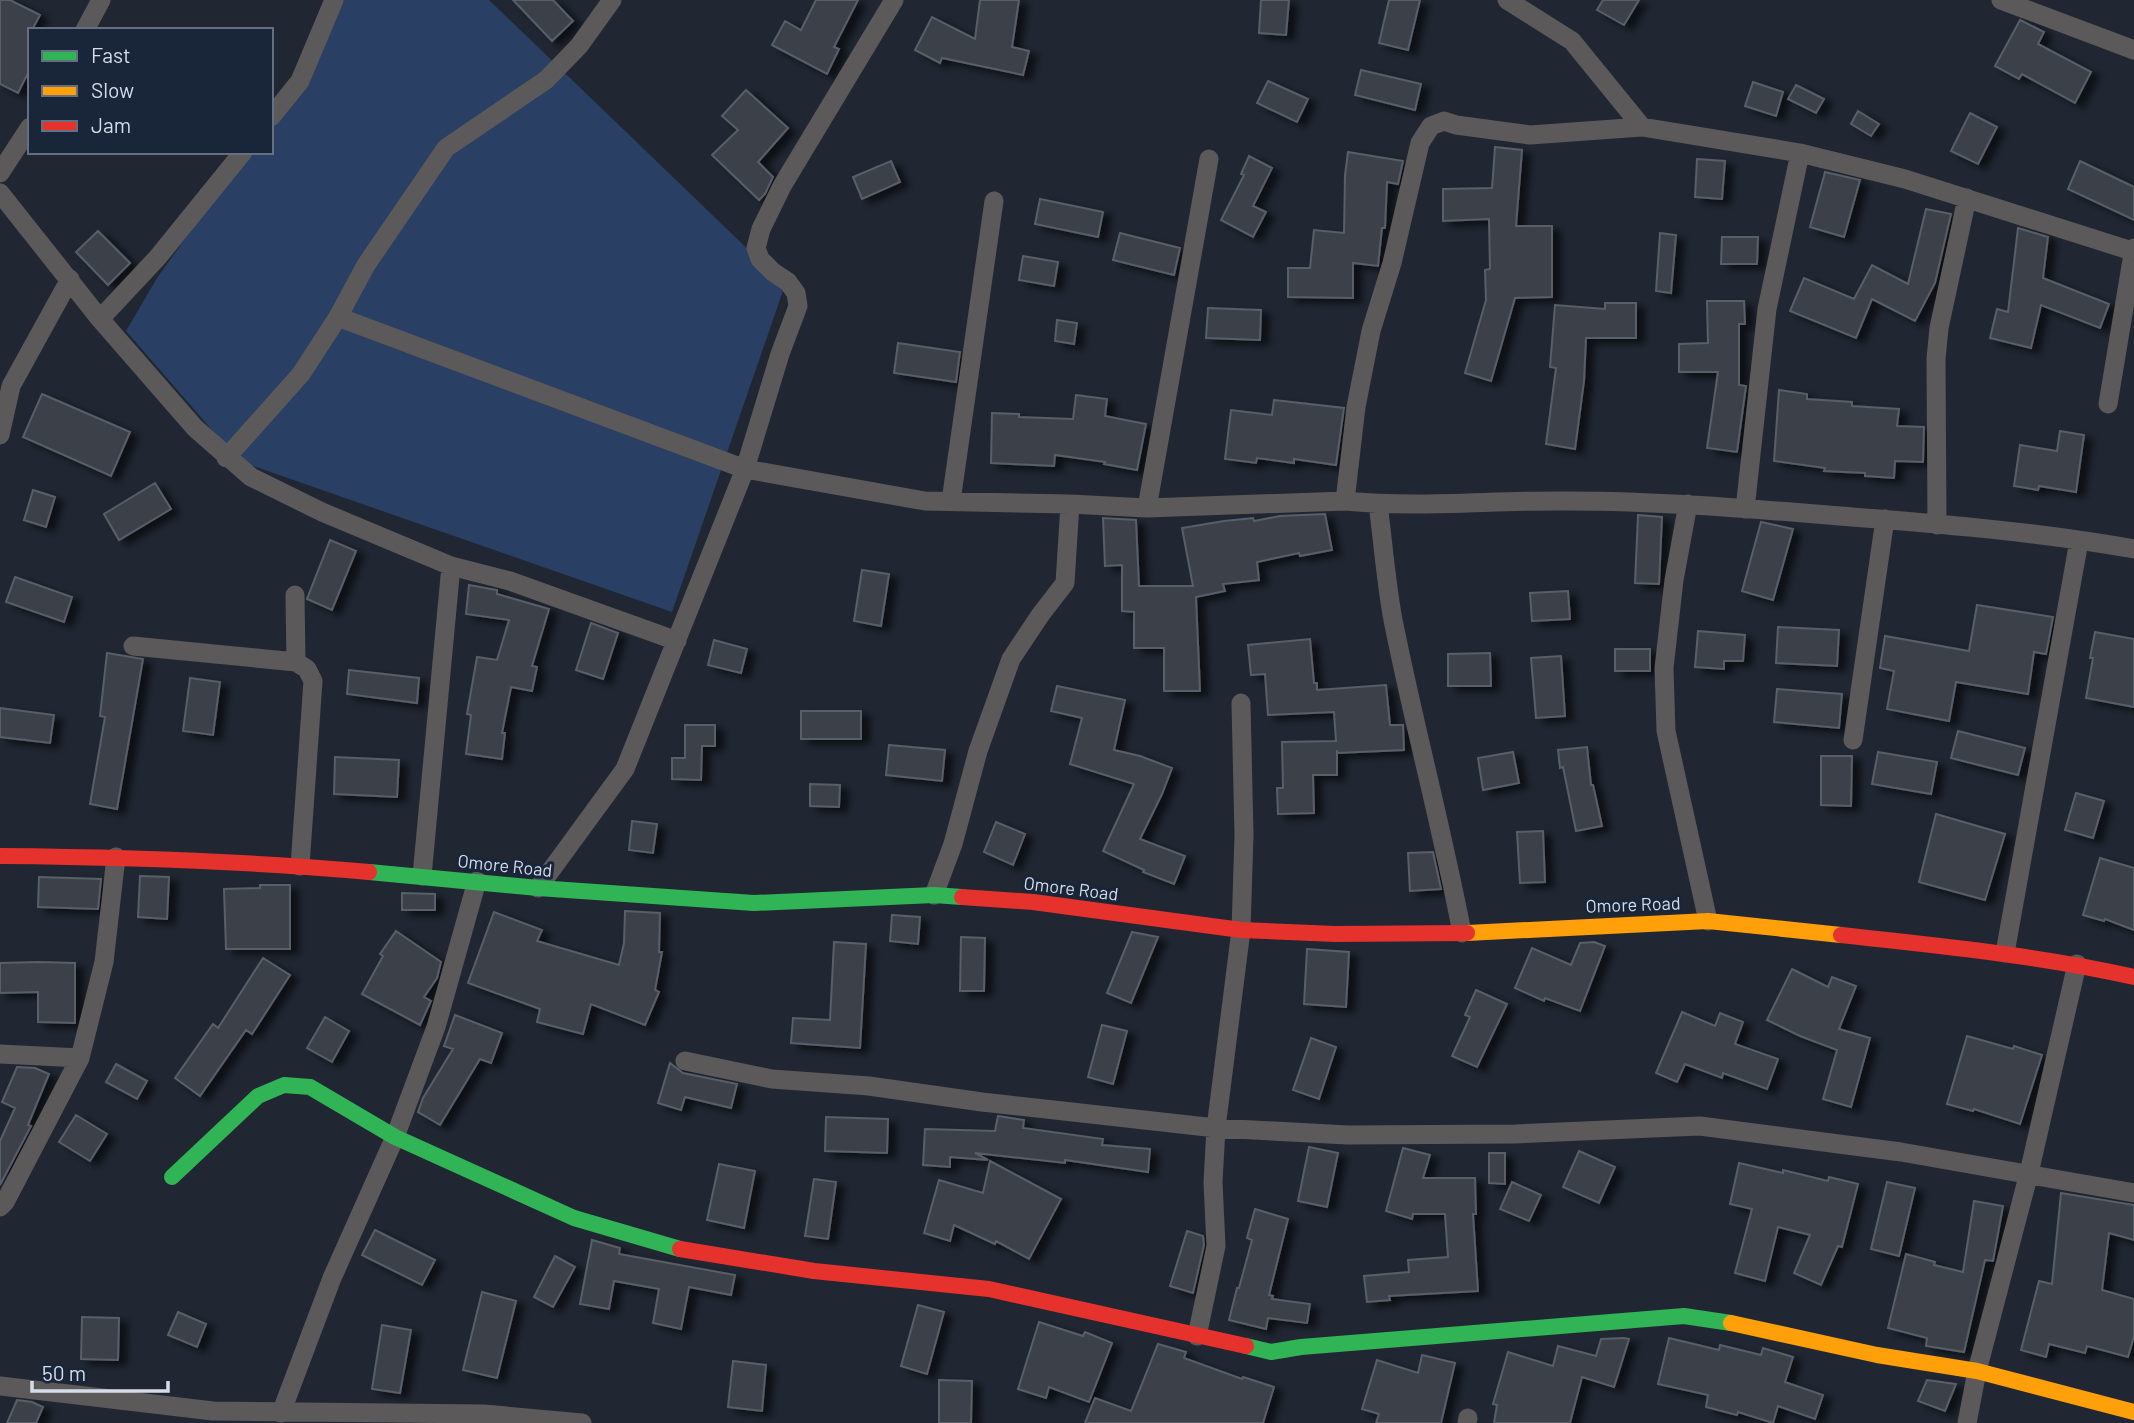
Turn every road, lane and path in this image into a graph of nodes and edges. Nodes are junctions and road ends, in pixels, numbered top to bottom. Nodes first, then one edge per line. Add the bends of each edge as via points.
1 (101, 0) edge
2 (334, 0) edge
3 (612, 0) edge
4 (894, 0) edge
5 (1507, 0) edge
6 (2001, 0) edge
7 (86, 28) edge
8 (2134, 50) edge
9 (273, 115) edge
10 (1642, 128) junction
11 (28, 130) edge
12 (1800, 153) junction
13 (241, 154) edge
14 (1209, 159) dead end
15 (0, 173) edge
16 (0, 193) edge
17 (1967, 198) junction
18 (994, 201) dead end
19 (2133, 250) edge
20 (69, 279) junction
21 (338, 317) junction
22 (100, 319) junction
23 (2108, 404) dead end
24 (0, 435) edge
25 (226, 458) junction
26 (746, 470) junction
27 (1345, 500) junction
28 (951, 501) junction
29 (1070, 504) junction
30 (1378, 504) junction
31 (1688, 504) junction
32 (1147, 508) junction
33 (1745, 509) junction
34 (1885, 519) junction
35 (1937, 525) junction
36 (2079, 541) junction
37 (2134, 549) edge
38 (451, 566) junction
39 (295, 595) dead end
40 (677, 641) junction
41 (133, 646) dead end
42 (296, 662) junction
43 (1241, 703) dead end
44 (1853, 740) dead end
45 (0, 856) edge
46 (116, 857) junction
47 (300, 866) junction
48 (422, 876) junction
49 (477, 881) junction
50 (538, 888) junction
51 (934, 895) junction
52 (1708, 921) junction
53 (1241, 930) junction
54 (1462, 933) junction
55 (2005, 953) junction
56 (2077, 964) junction
57 (2134, 977) edge
58 (0, 1054) edge
59 (79, 1058) junction
60 (685, 1061) dead end
61 (1216, 1128) junction
62 (396, 1137) junction
63 (2029, 1173) junction
64 (172, 1177) dead end
65 (2134, 1192) edge
66 (0, 1207) edge
67 (1196, 1336) junction
68 (1977, 1371) junction
69 (0, 1386) edge
70 (2134, 1412) edge
71 (281, 1413) junction
72 (212, 1417) edge
73 (582, 1423) edge
74 (1966, 1423) edge

1 - 7 street
2 - 9 street via 300,81
3 - 21 street via 579,46 546,80 446,148 366,265
4 - 26 street via 761,229 756,248 760,259 788,282 798,306
5 - 10 street via 1572,41
6 - 8 street
10 - 12 street
10 - 27 street via 1530,135 1444,121 1431,126 1420,143 1371,331
11 - 15 street
12 - 17 street
12 - 33 street via 1768,309
13 - 22 street via 158,257
14 - 32 street
16 - 20 street
17 - 19 street
17 - 35 street via 1936,359
18 - 28 street
19 - 23 street
20 - 22 street
20 - 24 street via 11,386
21 - 25 street via 301,373
21 - 26 street
22 - 25 street
25 - 38 street via 251,477 297,500
26 - 28 street via 926,501
26 - 40 street
27 - 30 street
27 - 32 street
28 - 29 street
29 - 32 street
29 - 51 street via 1065,583 1012,659
30 - 31 street
30 - 54 street via 1393,617
31 - 33 street
31 - 52 street via 1664,668 1666,731
33 - 34 street
34 - 35 street
34 - 44 street
35 - 36 street
36 - 37 street
36 - 55 street
38 - 40 street via 510,581
38 - 48 street
39 - 42 street
40 - 50 street via 625,769
41 - 42 street
42 - 47 street via 307,669 313,681
43 - 53 street
45 - 46 street, Omore Road
46 - 47 street, Omore Road
46 - 59 street via 104,962
47 - 48 street, Omore Road
48 - 49 street, Omore Road
49 - 50 street, Omore Road
49 - 62 street via 436,1027
50 - 51 street, Omore Road via 754,903
51 - 53 street, Omore Road via 1033,902
52 - 54 street, Omore Road
52 - 55 street, Omore Road
53 - 54 street, Omore Road
53 - 61 street
55 - 56 street, Omore Road
56 - 57 street, Omore Road
56 - 63 street
58 - 59 street
59 - 66 street
60 - 61 street via 772,1079 869,1086
61 - 63 street via 1348,1135 1700,1126
61 - 67 street via 1216,1246
62 - 64 street via 310,1087 284,1085 258,1096
62 - 67 street via 573,1218 692,1252 814,1271 989,1289
62 - 71 street via 332,1278
63 - 65 street
63 - 68 street
67 - 68 street via 1271,1352 1684,1316
68 - 70 street
68 - 74 street
69 - 72 street
71 - 72 street
71 - 73 street via 484,1414

